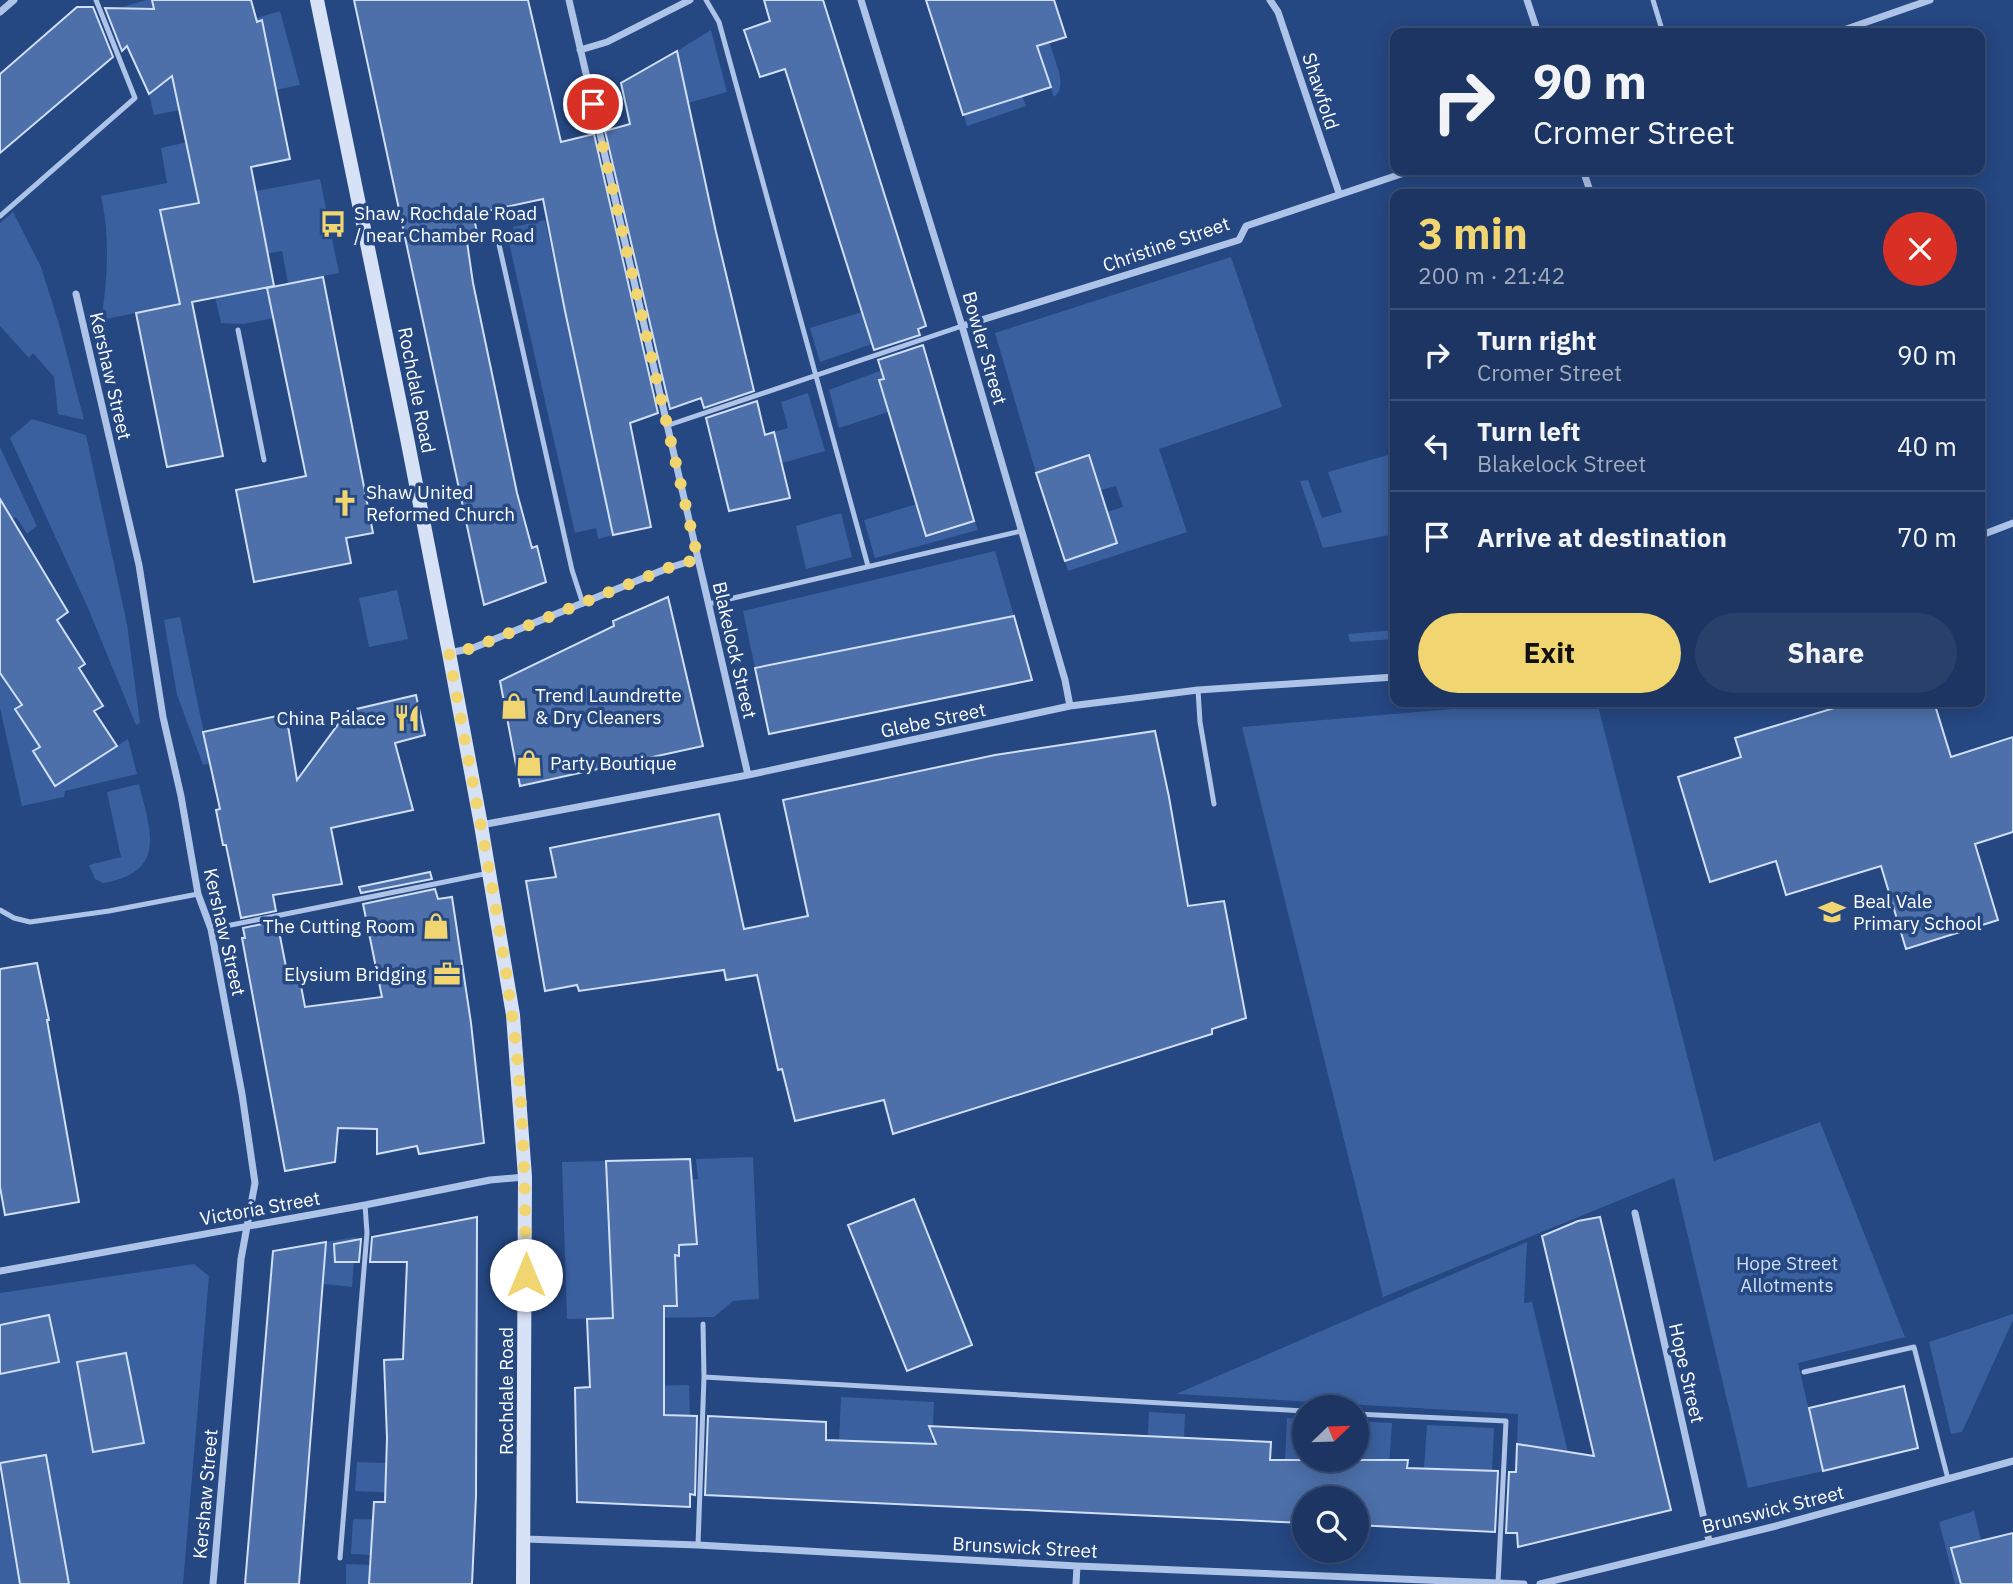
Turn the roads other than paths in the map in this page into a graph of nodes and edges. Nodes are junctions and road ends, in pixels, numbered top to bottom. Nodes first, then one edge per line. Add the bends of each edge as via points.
1 (96, 0) edge
2 (317, 0) edge
3 (569, 0) edge
4 (690, 0) edge
5 (706, 0) edge
6 (861, 0) edge
7 (1270, 0) edge
8 (1527, 0) edge
9 (1653, 0) edge
10 (1930, 0) edge
11 (11, 1) edge
12 (0, 12) edge
13 (1536, 28) edge
14 (1661, 28) edge
15 (1849, 28) edge
16 (580, 50) junction
17 (1397, 175) edge
18 (1339, 193) junction
19 (0, 216) edge
20 (498, 240) dead end
21 (76, 294) dead end
22 (962, 326) junction
23 (238, 330) dead end
24 (816, 375) junction
25 (666, 426) junction
26 (264, 460) dead end
27 (2013, 523) edge
28 (1021, 531) junction
29 (1985, 534) edge
30 (698, 559) junction
31 (868, 566) junction
32 (583, 604) junction
33 (708, 604) junction
34 (449, 653) junction
35 (1390, 677) edge
36 (1198, 690) junction
37 (1070, 706) junction
38 (748, 775) junction
39 (1214, 804) dead end
40 (481, 825) junction
41 (489, 873) junction
42 (198, 894) junction
43 (0, 910) edge
44 (211, 929) junction
45 (525, 1177) junction
46 (365, 1205) junction
47 (1635, 1213) dead end
48 (248, 1226) junction
49 (0, 1271) edge
50 (703, 1324) dead end
51 (1804, 1371) dead end
52 (704, 1377) junction
53 (1292, 1410) edge
54 (1369, 1414) edge
55 (2013, 1461) edge
56 (1948, 1479) junction
57 (525, 1539) junction
58 (1709, 1541) junction
59 (698, 1545) junction
60 (340, 1558) dead end
61 (1077, 1566) junction
62 (1498, 1583) edge
63 (213, 1584) edge
64 (523, 1584) edge
65 (1076, 1584) edge
66 (1524, 1584) edge
67 (1540, 1584) edge

1 - 19 lane via 135,98
2 - 34 main road, Rochdale Road
3 - 16 street, Blakelock Street
4 - 16 street via 607,42
5 - 24 lane via 719,22
6 - 22 street, Bowler Street
7 - 18 street, Shawfold
8 - 13 street
9 - 14 lane
10 - 15 street
11 - 12 street
16 - 25 street, Blakelock Street
17 - 18 street, Christine Street
18 - 22 street, Christine Street via 1246,226 1239,240
20 - 32 lane
21 - 42 street, Kershaw Street via 139,565
22 - 24 lane
22 - 28 street, Bowler Street
23 - 26 lane
24 - 25 lane
24 - 31 lane
25 - 30 street, Blakelock Street
27 - 29 street
28 - 31 lane
28 - 37 street, Bowler Street
30 - 32 street
30 - 33 street, Blakelock Street
31 - 33 lane
32 - 34 street via 473,648
33 - 38 street, Blakelock Street
34 - 40 main road, Rochdale Road
35 - 36 street, Glebe Street
36 - 37 street, Glebe Street
36 - 39 lane
37 - 38 street, Glebe Street
38 - 40 street, Glebe Street
40 - 41 main road, Rochdale Road
41 - 44 lane
41 - 45 main road, Rochdale Road via 513,1015
42 - 43 lane via 30,922
42 - 44 street, Kershaw Street
44 - 48 street, Kershaw Street via 255,1183
45 - 46 street, Victoria Street
45 - 57 main road, Rochdale Road
46 - 48 street, Victoria Street
46 - 60 lane via 368,1233
47 - 58 street, Hope Street
48 - 49 street, Victoria Street
48 - 63 street, Kershaw Street via 241,1259
50 - 52 lane
51 - 56 lane via 1914,1347
52 - 53 lane
52 - 59 lane
54 - 62 lane via 1506,1421
55 - 56 street, Brunswick Street
56 - 58 street, Brunswick Street
57 - 59 street, Brunswick Street
57 - 64 main road, Rochdale Road
58 - 67 street, Brunswick Street
59 - 61 street, Brunswick Street
61 - 62 street, Brunswick Street
61 - 65 street
62 - 66 street, Brunswick Street

